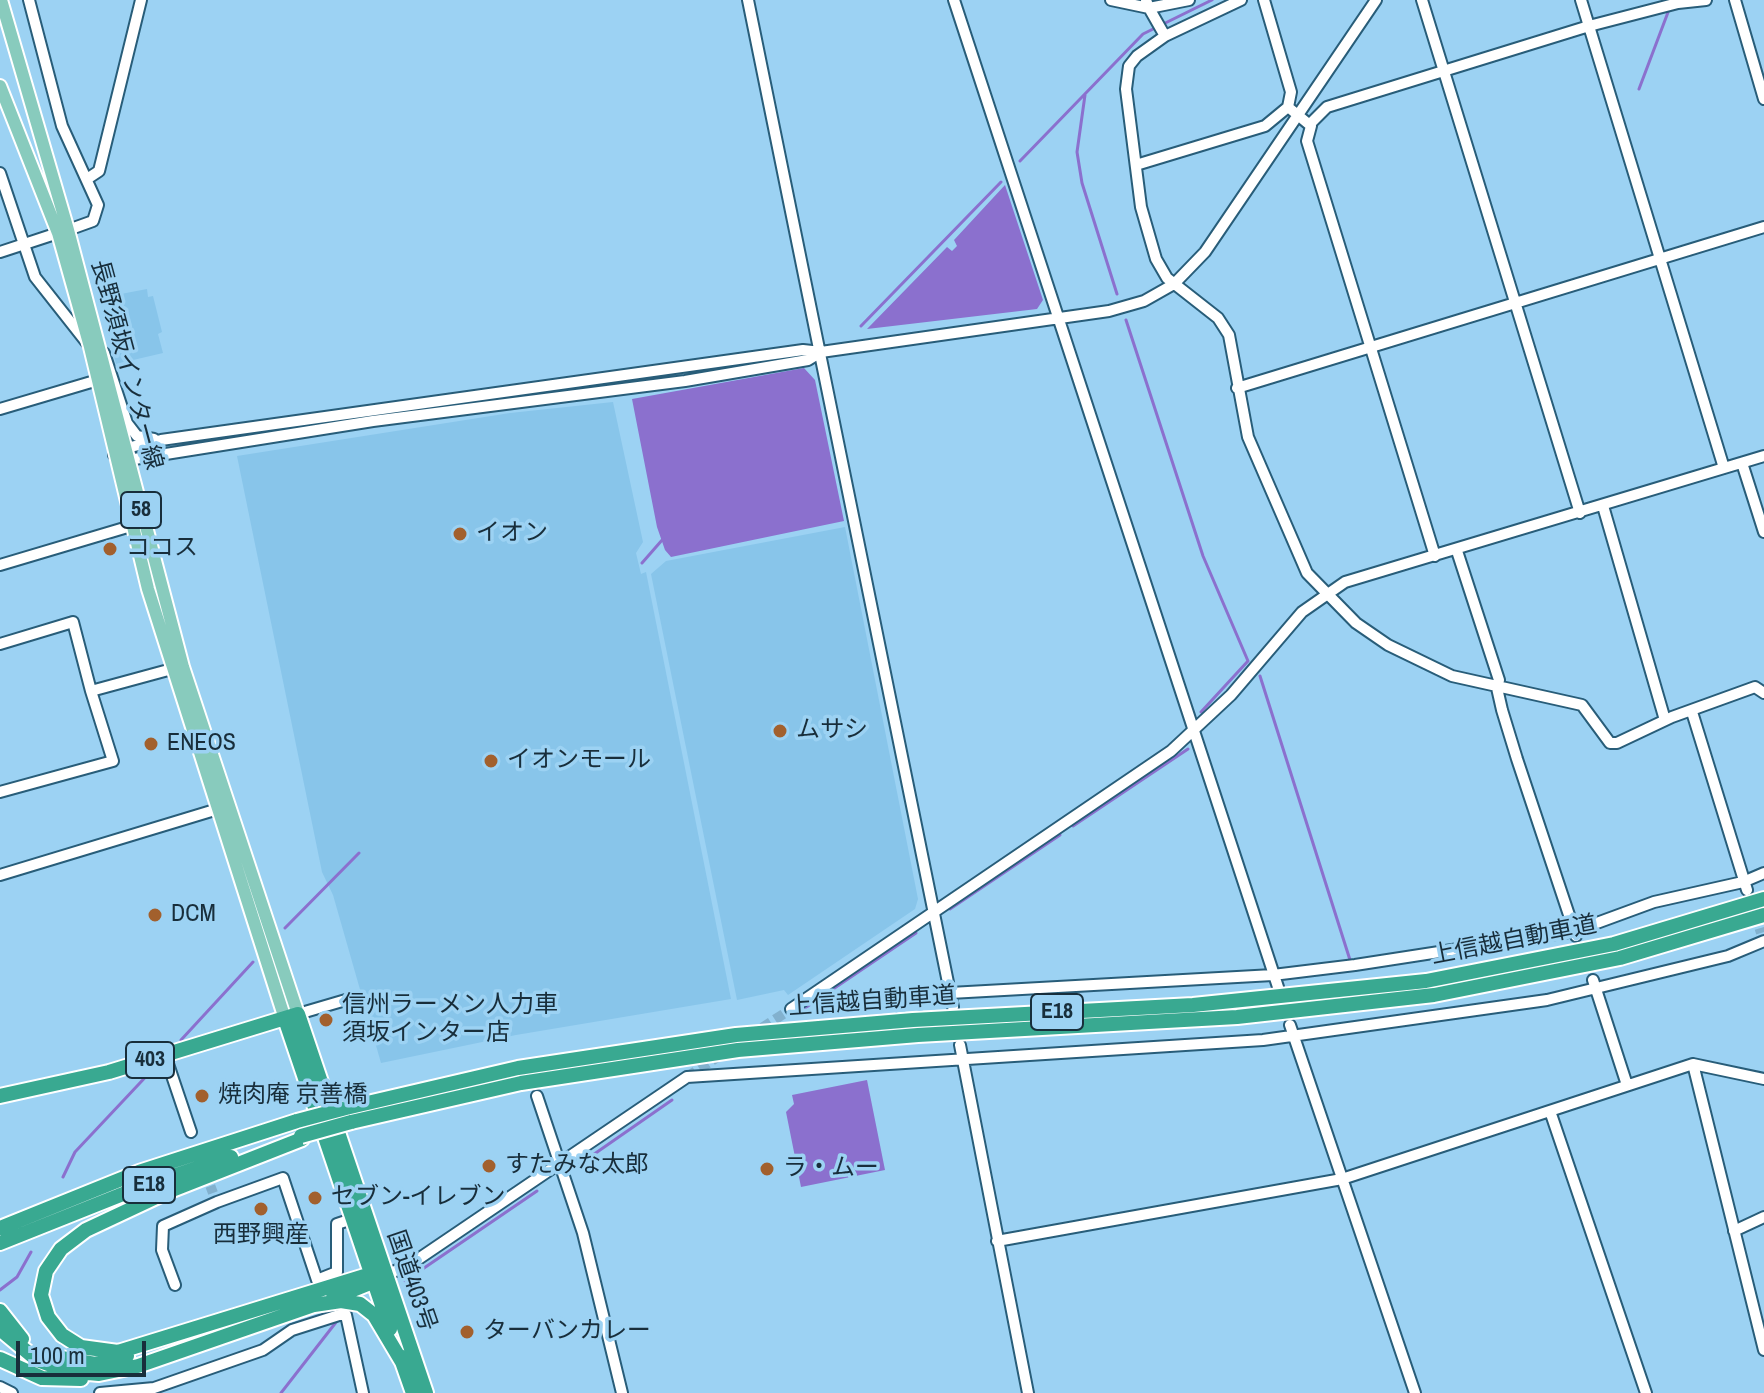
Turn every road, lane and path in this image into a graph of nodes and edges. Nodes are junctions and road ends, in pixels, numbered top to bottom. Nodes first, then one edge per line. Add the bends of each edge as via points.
1 (1, 0) edge
2 (29, 0) edge
3 (141, 0) edge
4 (748, 0) edge
5 (954, 0) edge
6 (1111, 0) edge
7 (1189, 0) edge
8 (1241, 0) edge
9 (1264, 0) edge
10 (1376, 0) edge
11 (1422, 0) edge
12 (1581, 0) edge
13 (1706, 0) edge
14 (1735, 0) edge
15 (1147, 4) edge
16 (1589, 26) junction
17 (1164, 34) junction
18 (1445, 71) junction
19 (0, 86) edge
20 (1764, 99) edge
21 (1288, 107) junction
22 (1299, 114) junction
23 (1310, 124) junction
24 (1136, 165) junction
25 (0, 173) edge
26 (87, 179) junction
27 (1764, 227) edge
28 (63, 232) junction
29 (23, 244) junction
30 (0, 252) edge
31 (1658, 259) junction
32 (1174, 284) junction
33 (1515, 302) junction
34 (1060, 318) junction
35 (93, 342) junction
36 (1372, 346) junction
37 (821, 352) junction
38 (98, 380) junction
39 (1237, 388) junction
40 (0, 409) edge
41 (161, 440) junction
42 (123, 454) junction
43 (1764, 456) edge
44 (1742, 463) junction
45 (1724, 468) junction
46 (1603, 506) junction
47 (1580, 513) junction
48 (131, 526) junction
49 (1764, 532) edge
50 (1457, 551) junction
51 (1435, 556) junction
52 (0, 565) edge
53 (1328, 594) junction
54 (0, 644) edge
55 (172, 669) junction
56 (1497, 688) junction
57 (91, 691) junction
58 (1764, 693) edge
59 (1692, 712) junction
60 (1665, 720) junction
61 (1194, 732) junction
62 (0, 792) edge
63 (218, 809) junction
64 (1764, 873) edge
65 (0, 875) edge
66 (1745, 886) junction
67 (1764, 899) edge
68 (933, 910) junction
69 (1764, 915) edge
70 (1576, 934) junction
71 (1763, 939) edge
72 (1273, 975) junction
73 (1595, 985) junction
74 (1278, 987) dead end
75 (950, 993) junction
76 (356, 997) dead end
77 (953, 1007) dead end
78 (791, 1009) tunnel mouth
79 (291, 1016) junction
80 (1292, 1030) junction
81 (960, 1045) dead end
82 (165, 1055) junction
83 (963, 1057) junction
84 (1693, 1064) junction
85 (1764, 1079) edge
86 (1627, 1085) junction
87 (0, 1096) edge
88 (537, 1096) dead end
89 (1550, 1111) junction
90 (348, 1115) junction
91 (191, 1132) dead end
92 (300, 1132) junction
93 (558, 1167) junction
94 (1342, 1179) junction
95 (1764, 1217) edge
96 (352, 1219) junction
97 (0, 1225) edge
98 (1734, 1231) junction
99 (997, 1241) junction
100 (0, 1243) edge
101 (377, 1277) junction
102 (175, 1285) dead end
103 (314, 1305) junction
104 (0, 1311) edge
105 (0, 1329) edge
106 (162, 1340) junction
107 (1764, 1350) edge
108 (0, 1359) edge
109 (402, 1362) junction
110 (117, 1372) junction
111 (0, 1387) edge
112 (12, 1393) edge
113 (100, 1393) edge
114 (363, 1393) edge
115 (413, 1393) edge
116 (426, 1393) edge
117 (622, 1393) edge
118 (1028, 1393) edge
119 (1415, 1393) edge
120 (1646, 1393) edge

1 - 28 main road, 長野須坂インター線 / 58
2 - 26 street via 62,126
3 - 26 street via 99,171
4 - 37 street
5 - 34 street
6 - 15 street
7 - 15 street
8 - 17 street
9 - 21 street via 1291,92
10 - 22 street
11 - 18 street
12 - 16 street
13 - 16 street
14 - 20 street
15 - 17 street
16 - 18 street
16 - 31 street
17 - 24 street via 1137,56 1126,78
18 - 23 street via 1327,107
18 - 33 street
19 - 28 main road, 長野須坂インター線 / 58
21 - 22 street
21 - 24 street via 1265,126
22 - 23 street
22 - 32 street via 1205,252
23 - 36 street via 1307,141
24 - 32 street via 1156,259
25 - 29 street
26 - 28 street via 98,211 88,224
27 - 31 street
28 - 29 street
28 - 35 main road, 長野須坂インター線 / 58
29 - 30 street
29 - 35 street via 40,284
31 - 33 street
31 - 45 street
32 - 34 street via 1131,306
32 - 39 street via 1222,322 1231,342
33 - 36 street
33 - 47 street
34 - 37 street
34 - 61 street
35 - 38 main road, 長野須坂インター線 / 58
35 - 41 street via 113,371 130,428 143,438
35 - 42 main road, 長野須坂インター線 / 58
36 - 39 street
36 - 51 street
37 - 41 street via 672,367
37 - 42 street via 808,360 685,381
37 - 68 street
38 - 40 street
38 - 42 main road, 長野須坂インター線 / 58
39 - 53 street via 1266,486 1307,573
41 - 42 street
42 - 48 main road, 長野須坂インター線 / 58
42 - 79 main road, 長野須坂インター線 / 58
43 - 44 street
44 - 45 street
44 - 49 street
45 - 46 street
46 - 47 street
46 - 60 street
47 - 50 street
48 - 52 street
48 - 55 main road, 長野須坂インター線 / 58
50 - 51 street
50 - 56 street via 1499,680
51 - 53 street via 1392,565
53 - 56 street via 1388,645 1452,676
53 - 61 street via 1302,612
54 - 57 street via 73,622
55 - 57 street
55 - 63 main road, 長野須坂インター線 / 58
56 - 60 street via 1582,705 1610,743
56 - 70 street
57 - 62 street via 113,761
58 - 59 street via 1755,687
59 - 60 street
59 - 66 street
61 - 68 street
61 - 72 street
63 - 65 street
63 - 79 main road, 長野須坂インター線 / 58
64 - 66 street
66 - 70 street via 1654,902
67 - 90 highway, 上信越自動車道 / E18 via 1614,944 1426,981 1193,1005 736,1035 518,1068
68 - 75 street
68 - 78 street
69 - 90 highway, 上信越自動車道 / E18 via 1620,958 1434,995 1237,1017 724,1051
70 - 72 street
71 - 73 street via 1728,956
72 - 74 street
72 - 75 street
73 - 80 street via 1446,1017
73 - 86 street
75 - 77 street
76 - 79 street
79 - 82 highway, 403
79 - 96 highway, 国道403号
79 - 101 highway, 国道403号
80 - 83 street via 1113,1051
80 - 94 street
81 - 83 street
82 - 87 highway, 403
82 - 91 street
83 - 93 street via 687,1077
83 - 99 street
84 - 85 street
84 - 86 street
84 - 98 street
86 - 89 street
88 - 93 street
89 - 94 street
89 - 120 street
90 - 92 highway, 上信越自動車道 / E18, bridge
92 - 97 highway, 上信越自動車道 / E18 via 139,1172
92 - 100 highway, 上信越自動車道 / E18
92 - 106 highway via 103,1220 72,1239 52,1260 41,1295 48,1317 62,1335 104,1352
93 - 101 street via 411,1264
93 - 117 street via 580,1222
94 - 99 street
94 - 119 street
95 - 98 street
96 - 101 highway, 国道403号
96 - 102 street via 337,1224 337,1272 317,1280 283,1178 215,1198 163,1226 162,1250
98 - 107 street
99 - 118 street
101 - 103 highway
101 - 106 highway
101 - 109 highway, 国道403号
101 - 116 highway, 国道403号
103 - 109 highway via 341,1301 367,1309
103 - 110 highway
104 - 106 highway via 31,1346 81,1364 109,1362
105 - 110 highway via 25,1353 51,1366 82,1373
108 - 110 highway via 54,1380
109 - 115 highway, 国道403号
111 - 112 street
113 - 114 street via 154,1388 263,1350 292,1330 346,1315

